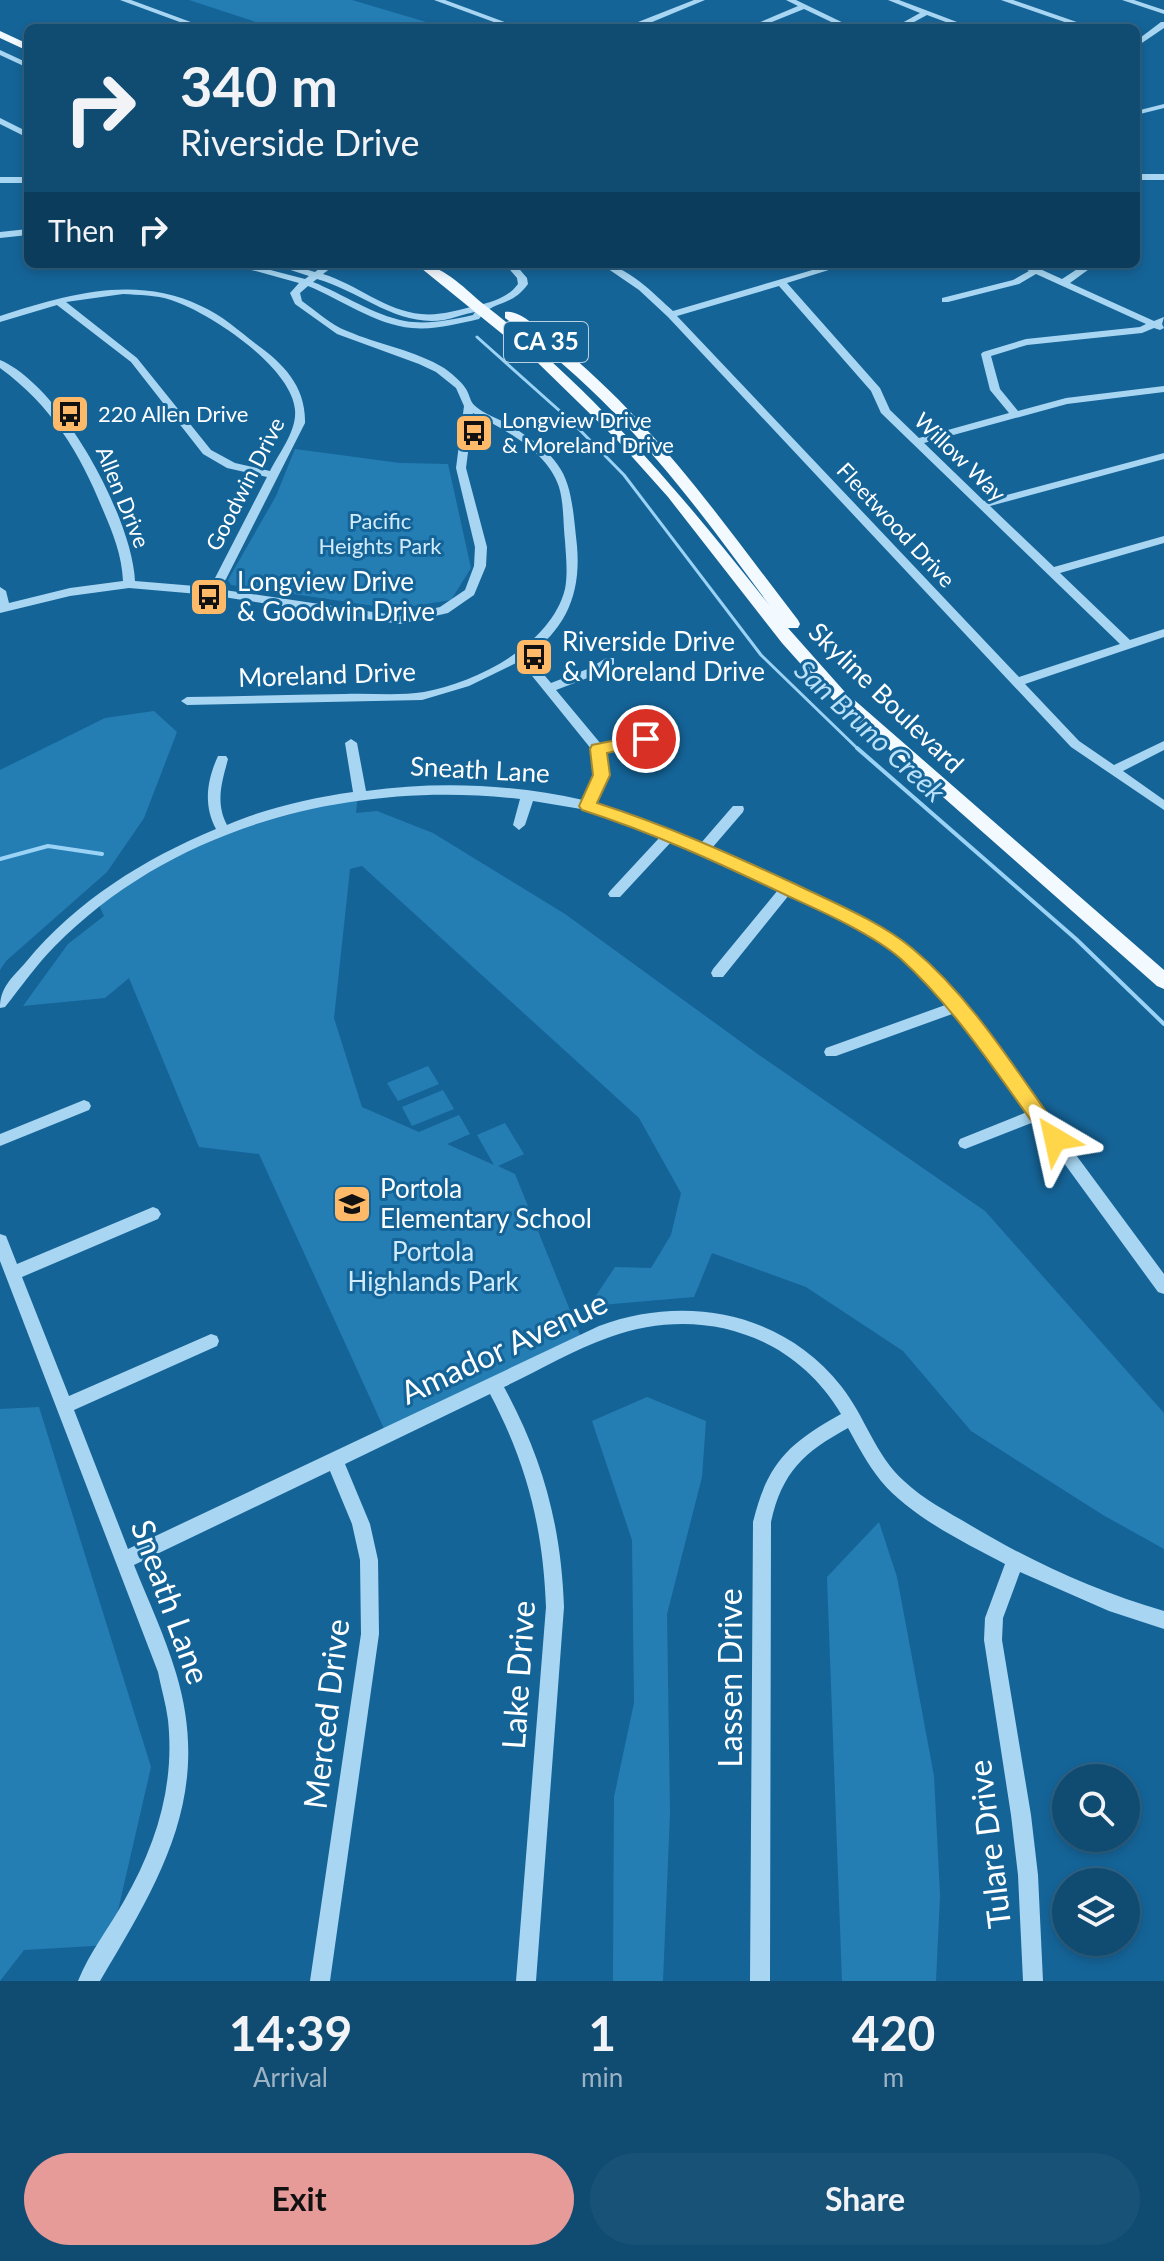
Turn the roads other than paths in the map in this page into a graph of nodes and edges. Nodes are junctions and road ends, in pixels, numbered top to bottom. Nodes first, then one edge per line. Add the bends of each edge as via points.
1 (124, 0) edge
2 (438, 0) edge
3 (701, 0) edge
4 (790, 0) edge
5 (892, 0) edge
6 (1005, 0) edge
7 (1126, 0) edge
8 (457, 2) edge
9 (803, 7) junction
10 (1164, 12) edge
11 (925, 13) junction
12 (507, 23) edge
13 (192, 24) edge
14 (641, 24) edge
15 (760, 24) edge
16 (841, 24) edge
17 (904, 24) edge
18 (957, 24) edge
19 (1078, 24) edge
20 (1164, 24) edge
21 (0, 27) edge
22 (0, 34) edge
23 (24, 39) edge
24 (1140, 42) edge
25 (24, 46) edge
26 (0, 52) edge
27 (24, 64) edge
28 (1161, 110) edge
29 (1140, 113) edge
30 (0, 121) edge
31 (24, 133) edge
32 (1140, 177) edge
33 (1164, 177) edge
34 (0, 180) edge
35 (24, 180) edge
36 (24, 232) edge
37 (0, 235) edge
38 (24, 240) edge
39 (0, 243) edge
40 (257, 268) edge
41 (287, 268) edge
42 (326, 268) edge
43 (429, 268) edge
44 (445, 268) edge
45 (513, 268) edge
46 (613, 268) edge
47 (830, 268) edge
48 (1029, 268) edge
49 (1085, 268) edge
50 (1035, 271) junction
51 (313, 278) junction
52 (782, 283) junction
53 (1063, 283) junction
54 (945, 300) dead end
55 (58, 301) junction
56 (488, 306) junction
57 (671, 315) junction
58 (0, 319) edge
59 (1162, 325) edge
60 (0, 363) edge
61 (1164, 389) edge
62 (469, 406) junction
63 (1015, 414) junction
64 (503, 428) junction
65 (466, 429) junction
66 (916, 442) junction
67 (1164, 456) edge
68 (275, 475) junction
69 (981, 505) junction
70 (1164, 539) edge
71 (1051, 572) junction
72 (129, 584) junction
73 (0, 591) edge
74 (210, 591) junction
75 (2, 608) edge
76 (1164, 633) edge
77 (1128, 645) junction
78 (521, 655) junction
79 (610, 661) dead end
80 (1017, 682) junction
81 (549, 688) junction
82 (187, 701) dead end
83 (669, 734) dead end
84 (351, 743) dead end
85 (1164, 745) edge
86 (598, 749) junction
87 (222, 759) dead end
88 (1114, 770) junction
89 (360, 795) junction
90 (528, 795) junction
91 (587, 806) junction
92 (1164, 806) edge
93 (738, 809) dead end
94 (519, 825) dead end
95 (223, 830) junction
96 (670, 834) junction
97 (703, 849) junction
98 (787, 888) junction
99 (615, 894) dead end
100 (1164, 963) edge
101 (718, 973) dead end
102 (1164, 981) edge
103 (0, 1003) edge
104 (958, 1006) junction
105 (831, 1052) dead end
106 (84, 1106) dead end
107 (1037, 1115) junction
108 (0, 1140) edge
109 (965, 1143) dead end
110 (153, 1214) dead end
111 (0, 1241) edge
112 (13, 1273) junction
113 (1164, 1287) edge
114 (211, 1341) dead end
115 (493, 1384) junction
116 (65, 1406) junction
117 (852, 1417) junction
118 (334, 1459) junction
119 (125, 1560) junction
120 (1015, 1561) junction
121 (1164, 1620) edge
122 (88, 1981) edge
123 (320, 1981) edge
124 (526, 1981) edge
125 (760, 1981) edge
126 (1033, 1981) edge

1 - 13 street
2 - 8 street
3 - 14 street
4 - 9 street
5 - 11 street
6 - 19 street
7 - 10 street
8 - 12 street
9 - 15 street
9 - 16 street
11 - 17 street
11 - 18 street
20 - 24 street
21 - 23 main road
22 - 25 main road
26 - 27 street
28 - 29 street
30 - 31 street
32 - 33 street
34 - 35 street
36 - 37 street
38 - 39 street
40 - 51 street
41 - 51 street
42 - 51 street
43 - 56 main road, Skyline Boulevard / CA 35
44 - 56 main road, Skyline Boulevard / CA 35
45 - 56 street via 523,284 515,295
46 - 57 street, Fleetwood Drive
47 - 52 street
48 - 50 street
49 - 53 street
50 - 53 street
50 - 54 street via 1016,282
51 - 56 street via 374,316 402,325 444,325 476,317
51 - 62 street via 295,298 316,317 353,339 440,370 460,387
52 - 57 street
52 - 66 street, Willow Way
53 - 59 street
55 - 58 street, Goodwin Drive
55 - 68 street via 134,360 207,452 222,464
55 - 68 street, Goodwin Drive via 103,291 162,295 196,306 270,358 297,389 302,406 300,423
56 - 100 main road, Skyline Boulevard / CA 35 via 564,357 672,464 808,644 849,688
56 - 102 main road, Skyline Boulevard / CA 35 via 627,442 790,644 838,695
57 - 80 street, Fleetwood Drive
59 - 63 street via 1026,342 986,354 995,390
60 - 72 street, Allen Drive via 45,397 81,447 129,560
61 - 63 street via 1066,401
62 - 64 street, Moreland Drive
62 - 65 street
63 - 66 street
64 - 65 street
64 - 78 street, Moreland Drive via 541,453 559,476 568,506 568,598 551,627
65 - 74 street via 461,466 481,547 480,566 470,592 444,610 400,620
66 - 69 street, Willow Way
67 - 69 street
68 - 74 street, Goodwin Drive
69 - 71 street, Willow Way
70 - 71 street
71 - 77 street, Willow Way
72 - 74 street
72 - 75 street
73 - 75 street
76 - 77 street
77 - 80 street
78 - 81 street
78 - 82 street, Moreland Drive via 471,682 422,696
79 - 81 street
80 - 88 street, Fleetwood Drive via 1075,744
81 - 86 street
83 - 86 street
84 - 89 street
85 - 88 street
86 - 91 street via 601,775
87 - 95 street via 211,804
88 - 92 street, Fleetwood Drive
89 - 90 street, Sneath Lane via 458,789
89 - 95 street, Sneath Lane
90 - 91 street, Sneath Lane
90 - 94 street
91 - 96 street, Sneath Lane
93 - 97 street
95 - 103 street, Sneath Lane via 163,856 114,887 31,962
96 - 97 street, Sneath Lane
96 - 99 street
97 - 98 street, Sneath Lane
98 - 101 street
98 - 104 street, Sneath Lane via 882,936 924,969
104 - 105 street
104 - 107 street, Sneath Lane
106 - 108 street
107 - 109 street
107 - 113 street, Sneath Lane
110 - 112 street
111 - 112 street, Sneath Lane
112 - 116 street, Sneath Lane
114 - 116 street
115 - 117 street, Amador Avenue via 635,1320 701,1316 763,1332 791,1348 816,1368
115 - 118 street, Amador Avenue
115 - 124 street, Lake Drive via 540,1488 555,1567
116 - 119 street, Sneath Lane
117 - 120 street, Amador Avenue via 879,1467 899,1488
117 - 125 street, Lassen Drive via 790,1456 771,1485 762,1522
118 - 119 street, Amador Avenue
118 - 123 street, Merced Drive via 364,1536 371,1622
119 - 122 street, Sneath Lane via 175,1697 182,1752 162,1851
120 - 121 street, Amador Avenue
120 - 126 street, Tulare Drive via 994,1618 993,1640 1021,1815

